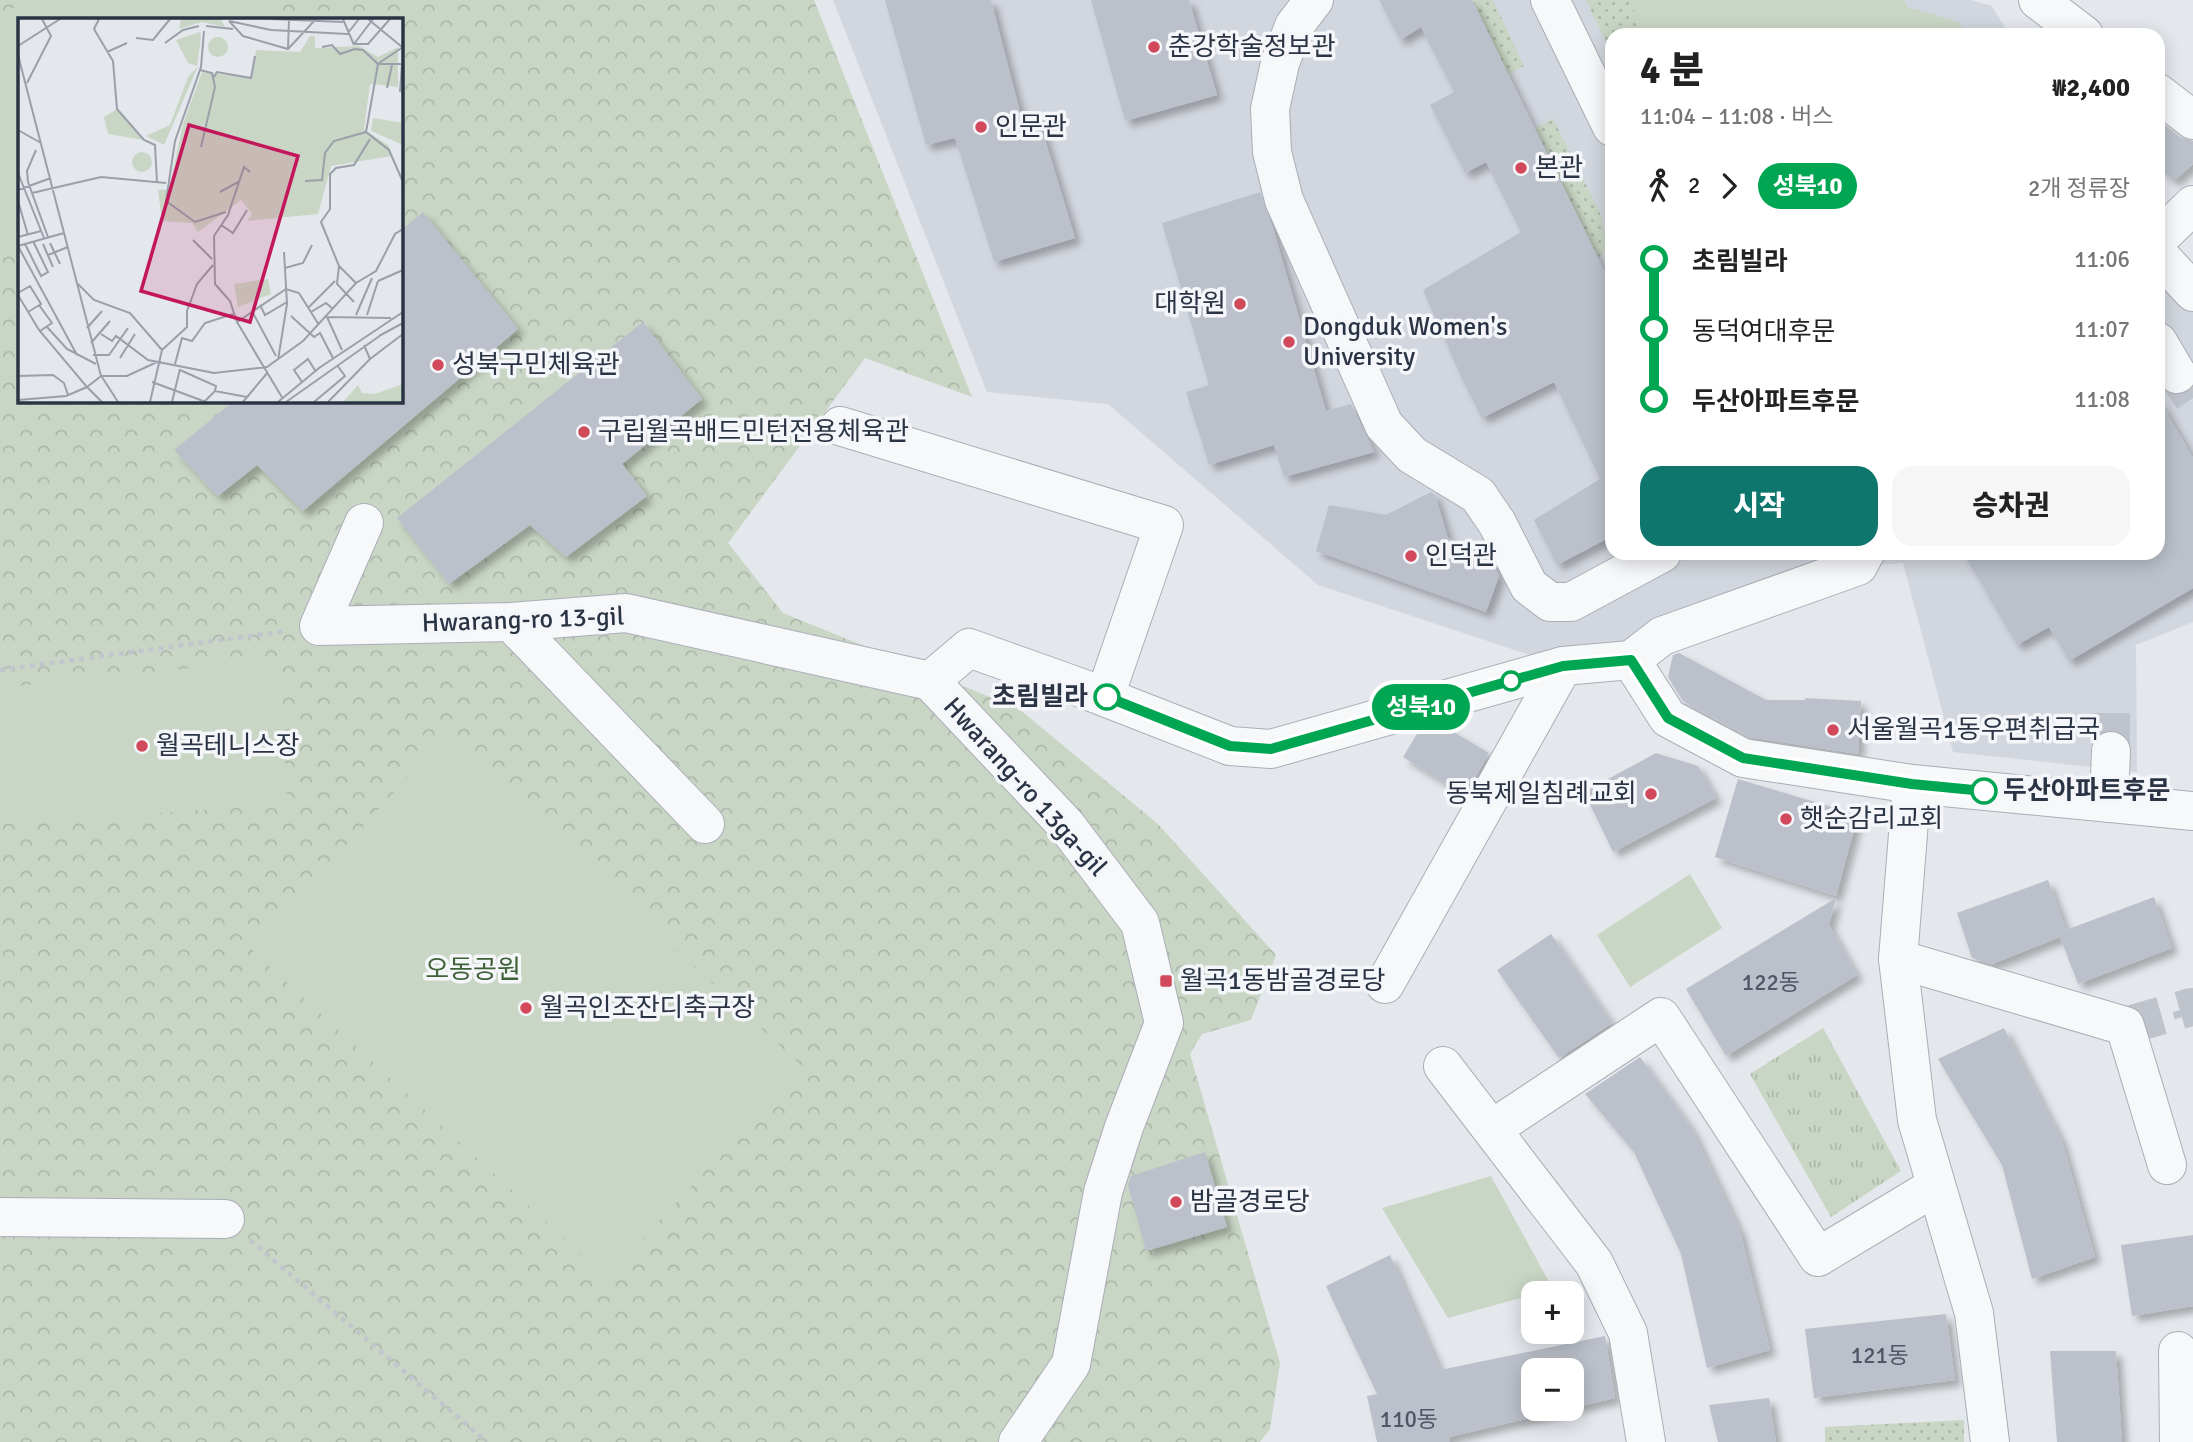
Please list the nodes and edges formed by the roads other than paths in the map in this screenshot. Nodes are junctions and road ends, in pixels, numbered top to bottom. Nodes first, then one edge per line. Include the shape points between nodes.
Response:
1 (1314, 0) edge
2 (1550, 0) edge
3 (2165, 98) edge
4 (1605, 113) edge
5 (2193, 120) edge
6 (2193, 205) edge
7 (2165, 232) edge
8 (2165, 262) edge
9 (2193, 292) edge
10 (2165, 354) edge
11 (2177, 374) tunnel mouth
12 (840, 426) dead end
13 (364, 523) dead end
14 (1649, 560) edge
15 (1861, 560) edge
16 (511, 622) junction
17 (1631, 660) junction
18 (1563, 666) junction
19 (930, 681) junction
20 (1105, 696) junction
21 (2111, 751) tunnel mouth
22 (1912, 784) junction
23 (2109, 803) junction
24 (2193, 811) edge
25 (705, 824) dead end
26 (1898, 959) junction
27 (1385, 984) dead end
28 (1443, 1066) dead end
29 (1492, 1129) junction
30 (2167, 1166) dead end
31 (1936, 1186) junction
32 (0, 1217) edge
33 (225, 1219) road end
34 (2178, 1351) dead end
35 (1018, 1442) edge
36 (1646, 1442) edge
37 (1990, 1442) edge
38 (2179, 1442) edge

1 - 14 street via 1294,26 1280,63 1270,109 1272,152 1284,200 1384,425 1412,455 1478,495 1529,586 1550,602 1571,602
2 - 4 street
3 - 5 street
6 - 7 street
8 - 9 street
10 - 11 street
12 - 20 street via 1164,525
13 - 16 street, Hwarang-ro 13-gil via 319,626
15 - 17 street via 1858,566 1662,636
16 - 19 street, Hwarang-ro 13-gil via 626,612
16 - 25 street
17 - 18 street
17 - 22 street via 1668,718 1743,758
18 - 20 street via 1271,749 1230,746
18 - 27 street
19 - 20 street via 969,648
19 - 35 street, Hwarang-ro 13ga-gil via 1066,825 1140,923 1164,1023 1103,1192 1071,1364
21 - 23 street
22 - 23 street
22 - 26 street
23 - 24 street
26 - 30 street via 2125,1026
26 - 31 street via 1917,1120
28 - 29 street
29 - 31 street via 1661,1017 1818,1257
29 - 36 street via 1594,1263 1628,1334
31 - 37 street via 1974,1313
32 - 33 street
34 - 38 street

